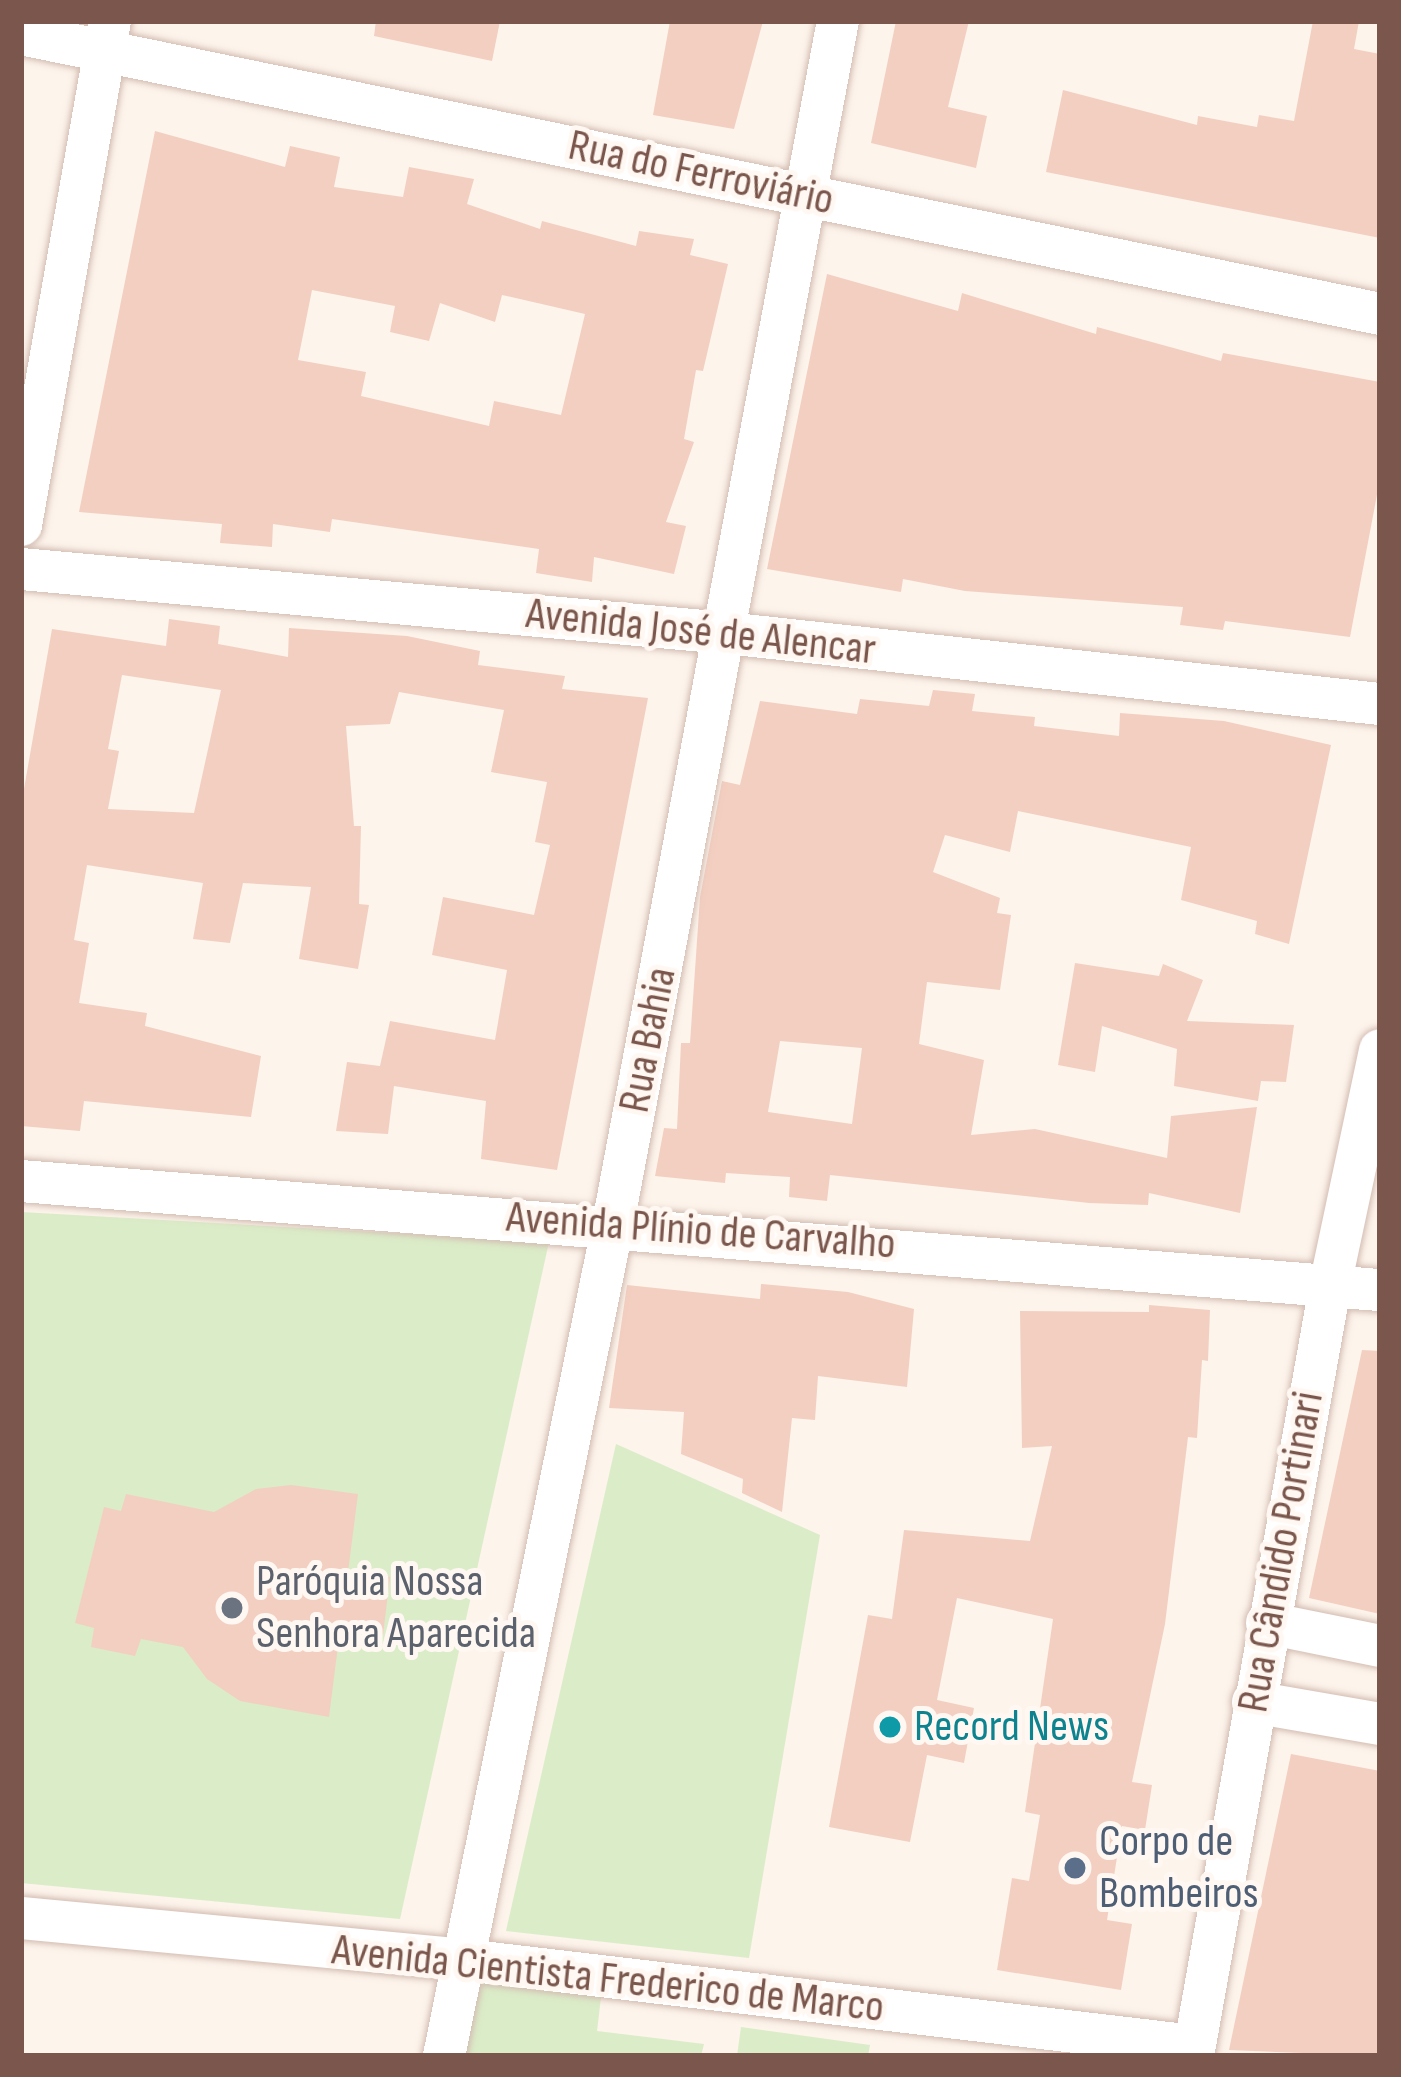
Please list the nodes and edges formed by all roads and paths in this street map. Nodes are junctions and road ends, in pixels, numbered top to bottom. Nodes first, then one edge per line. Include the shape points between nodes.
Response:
1 (838, 21) edge
2 (21, 34) edge
3 (107, 36) edge
4 (805, 195) junction
5 (1380, 314) edge
6 (21, 525) edge
7 (21, 568) edge
8 (726, 633) junction
9 (1380, 704) edge
10 (1380, 1050) edge
11 (21, 1181) edge
12 (613, 1224) junction
13 (1331, 1281) junction
14 (1380, 1290) edge
15 (1268, 1623) junction
16 (1380, 1646) edge
17 (1253, 1702) junction
18 (1380, 1724) edge
19 (21, 1918) edge
20 (465, 1960) junction
21 (1194, 2051) edge
22 (444, 2056) edge

1 - 4 street, Rua Bahia
2 - 3 street, Rua do Ferroviário
3 - 4 street, Rua do Ferroviário
3 - 6 street
4 - 5 street, Rua do Ferroviário
4 - 8 street, Rua Bahia
7 - 8 street, Avenida José de Alencar
8 - 9 street, Avenida José de Alencar
8 - 12 street, Rua Bahia
10 - 13 street, Rua Cândido Portinari
11 - 12 street, Avenida Plínio de Carvalho
12 - 13 street, Avenida Plínio de Carvalho
12 - 20 street, Rua Bahia
13 - 14 street, Avenida Plínio de Carvalho
13 - 15 street, Rua Cândido Portinari
15 - 16 street
15 - 17 street, Rua Cândido Portinari
17 - 18 street
17 - 21 street, Rua Cândido Portinari
19 - 20 street, Avenida Cientista Frederico de Marco
20 - 21 street, Avenida Cientista Frederico de Marco
20 - 22 street, Rua Bahia

